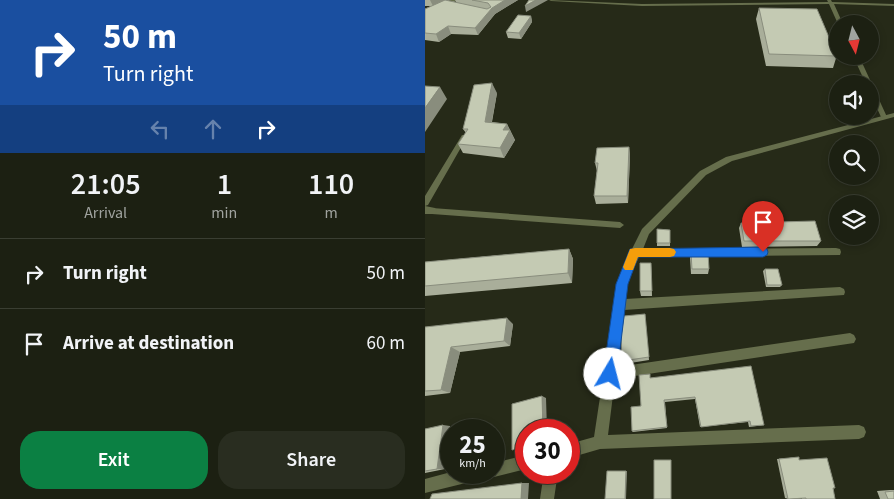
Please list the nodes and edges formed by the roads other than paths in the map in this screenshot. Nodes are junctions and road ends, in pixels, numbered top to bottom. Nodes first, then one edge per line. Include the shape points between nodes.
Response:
1 (551, 0) edge
2 (622, 2) edge
3 (830, 2) edge
4 (455, 3) edge
5 (894, 4) edge
6 (425, 8) edge
7 (435, 9) junction
8 (425, 14) edge
9 (836, 15) edge
10 (879, 106) edge
11 (894, 115) edge
12 (884, 116) junction
13 (464, 137) edge
14 (425, 203) edge
15 (428, 211) edge
16 (620, 225) dead end
17 (836, 252) dead end
18 (635, 253) junction
19 (841, 292) dead end
20 (619, 305) junction
21 (850, 340) dead end
22 (610, 374) junction
23 (859, 432) dead end
24 (600, 442) junction
25 (580, 448) edge
26 (440, 482) edge
27 (549, 484) edge
28 (425, 486) edge
29 (547, 499) edge

1 - 2 lane
2 - 3 lane
3 - 5 lane
3 - 9 lane
4 - 7 street via 446,3
6 - 7 lane
7 - 8 street
10 - 12 lane
11 - 12 street
12 - 18 street via 729,159 703,173 645,232
13 - 14 lane
15 - 16 lane
17 - 18 street
18 - 20 street via 622,284
19 - 20 street
20 - 22 street
21 - 22 street
22 - 24 street
23 - 24 street
24 - 25 street
26 - 28 street
27 - 29 street

